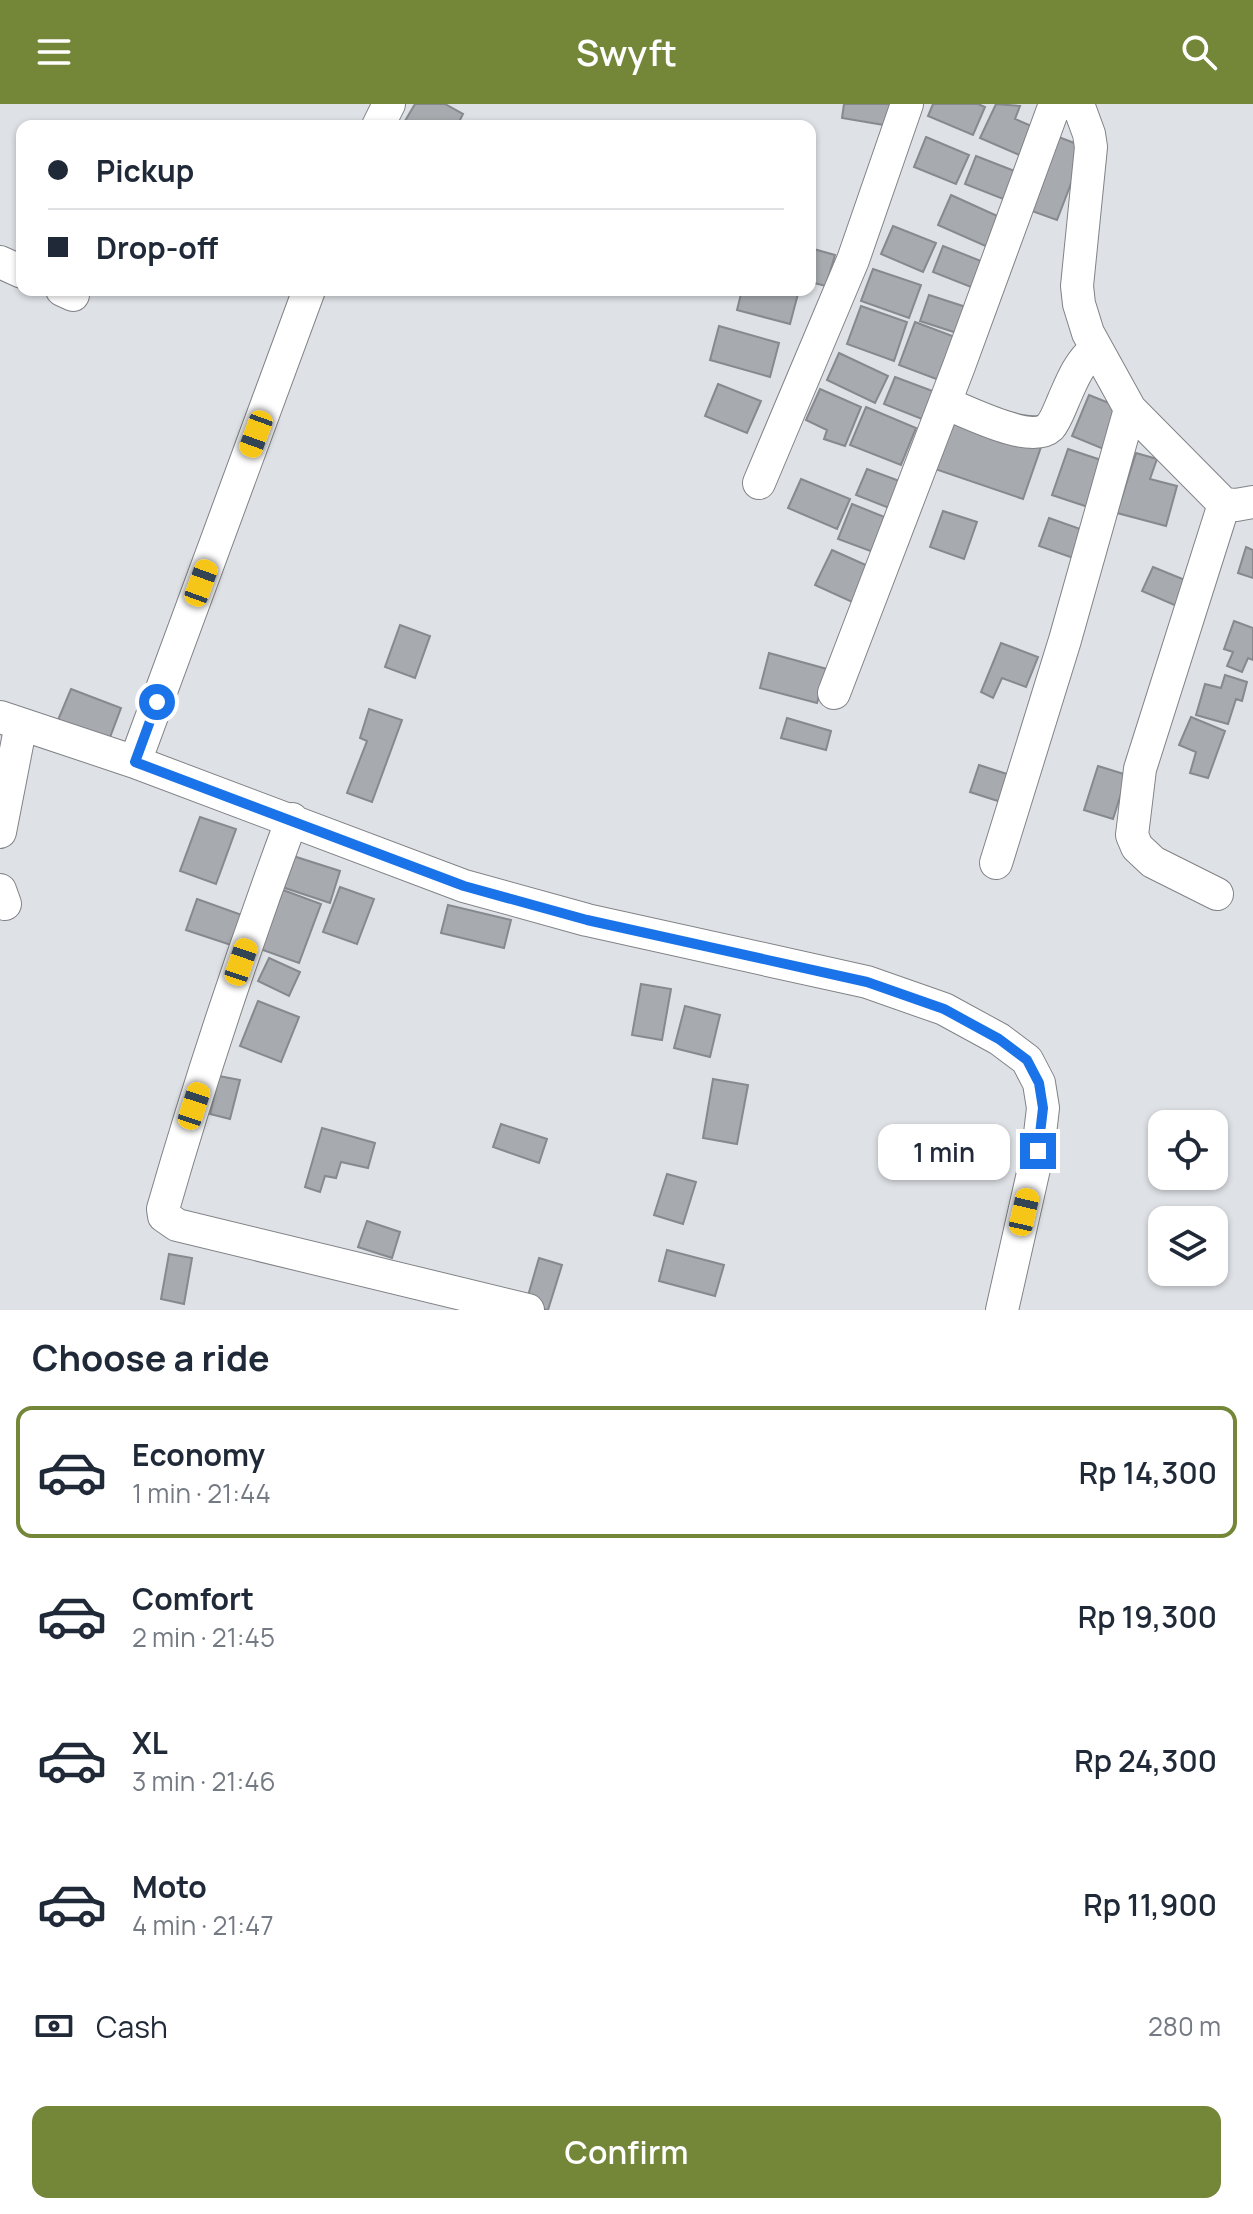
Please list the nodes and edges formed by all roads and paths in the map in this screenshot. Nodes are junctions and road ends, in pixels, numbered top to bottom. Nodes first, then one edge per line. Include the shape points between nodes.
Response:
1 (907, 104) edge
2 (1055, 104) edge
3 (1078, 104) edge
4 (307, 296) edge
5 (1096, 348) junction
6 (945, 403) junction
7 (1130, 409) junction
8 (759, 483) dead end
9 (1239, 503) edge
10 (834, 693) dead end
11 (10, 720) edge
12 (135, 762) junction
13 (292, 819) junction
14 (0, 832) edge
15 (996, 863) dead end
16 (1217, 894) dead end
17 (528, 1310) edge
18 (1002, 1310) edge

1 - 8 street via 853,260
2 - 6 street
3 - 5 street via 1091,147 1077,286
4 - 12 street
5 - 6 street via 1082,360 1043,432 1018,431
5 - 7 street
6 - 10 street
7 - 9 street
7 - 15 street
9 - 16 street via 1140,769 1132,835 1153,862
11 - 12 street
11 - 14 street
12 - 13 street
13 - 17 street via 208,1061 164,1216 177,1225
13 - 18 street via 464,886 587,920 867,982 944,1009 999,1039 1027,1060 1039,1083 1043,1108

